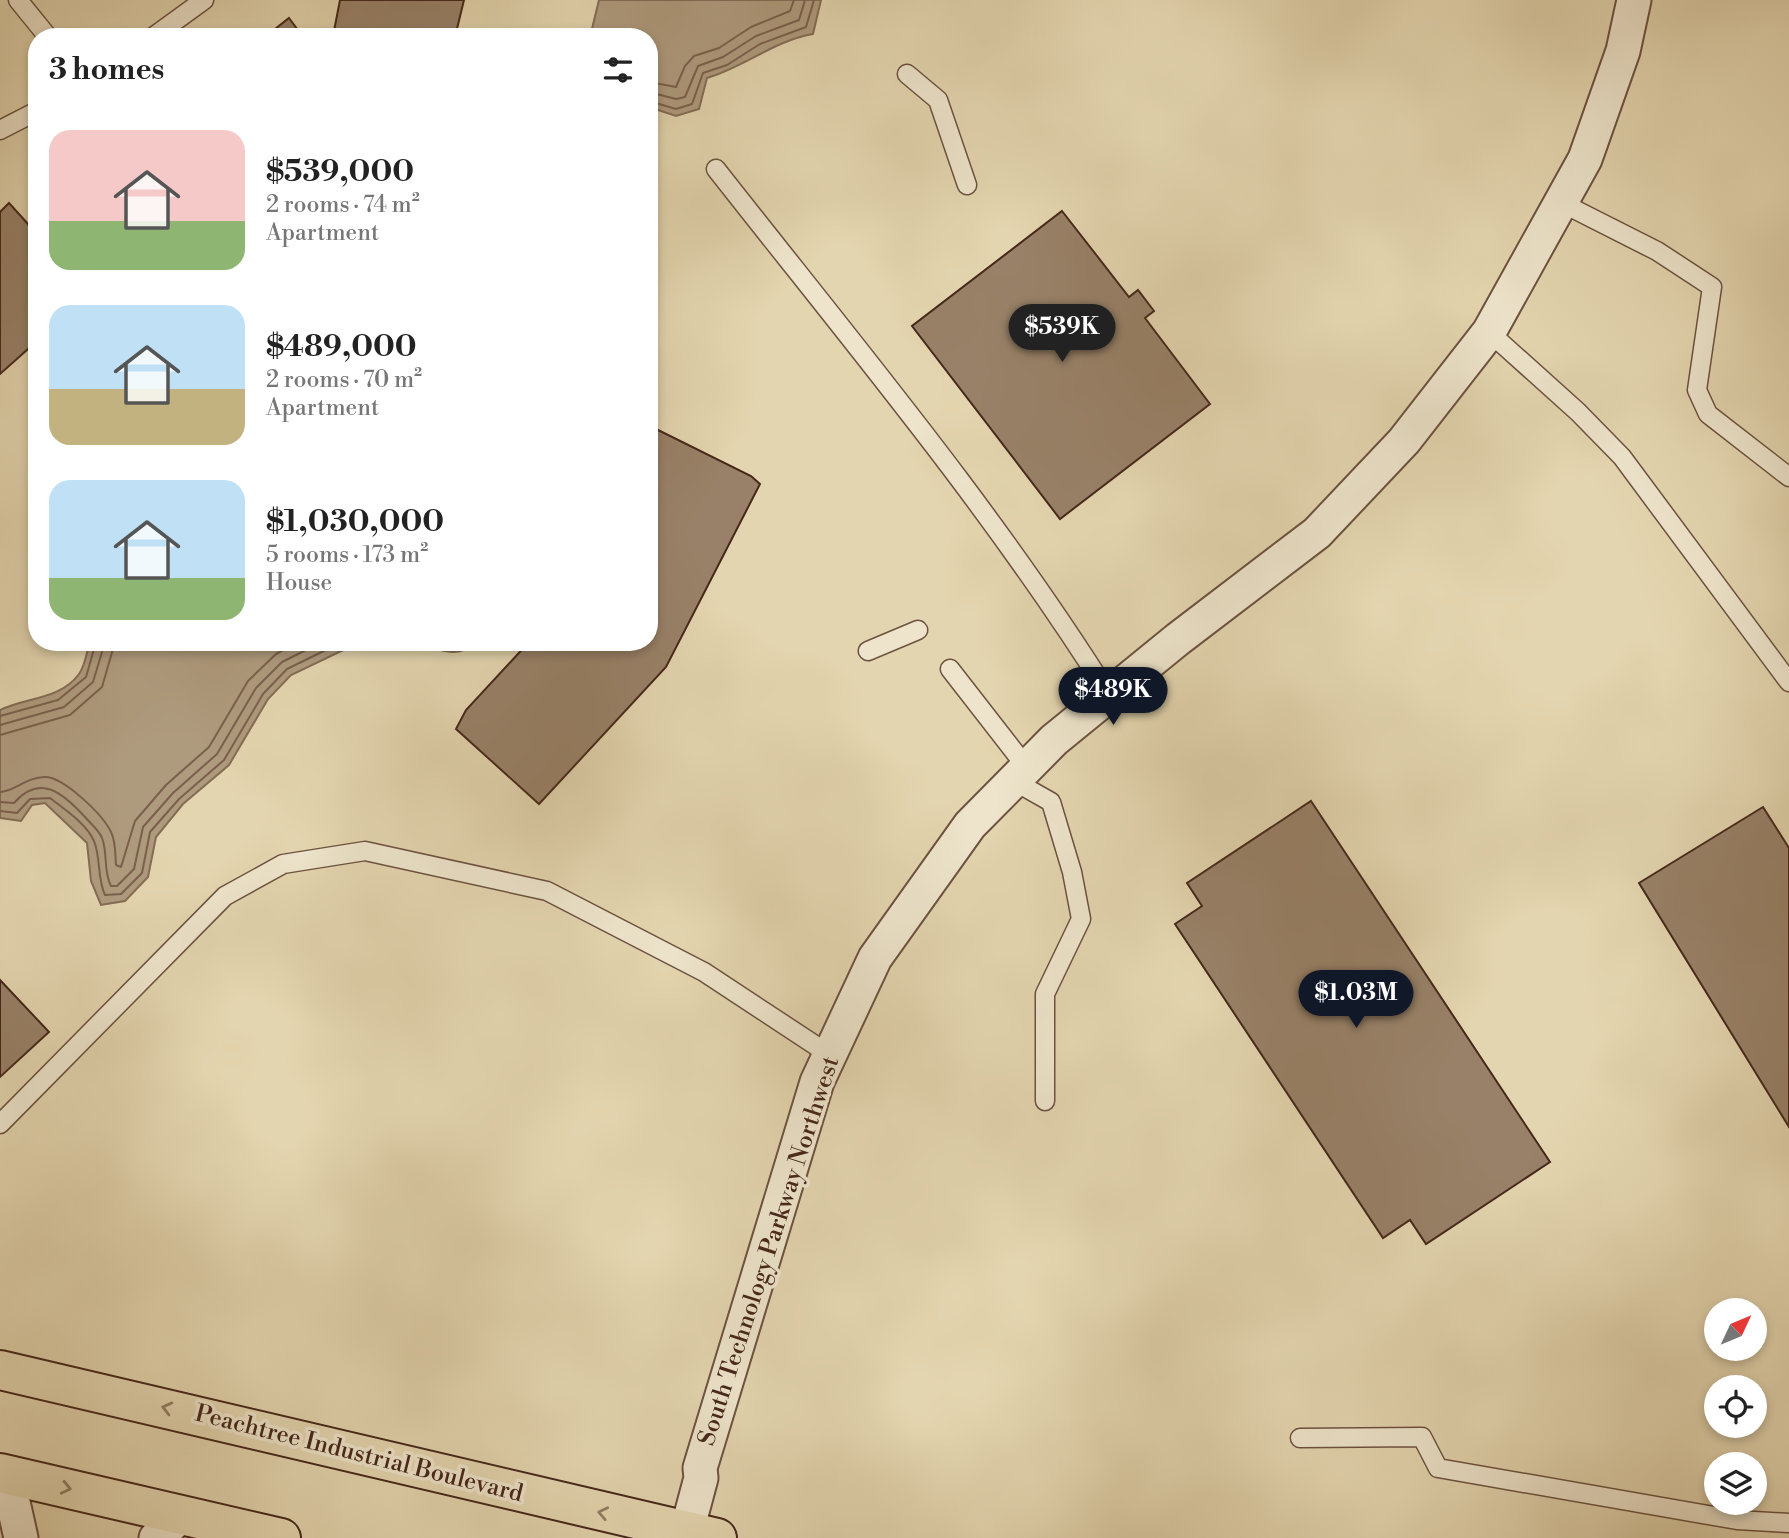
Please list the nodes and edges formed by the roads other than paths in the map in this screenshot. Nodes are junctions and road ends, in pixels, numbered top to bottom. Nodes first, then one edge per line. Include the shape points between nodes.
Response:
1 (18, 0) edge
2 (204, 0) edge
3 (1634, 0) edge
4 (41, 28) edge
5 (165, 28) edge
6 (907, 74) dead end
7 (28, 116) edge
8 (0, 130) edge
9 (716, 169) dead end
10 (967, 185) dead end
11 (1560, 202) junction
12 (1489, 331) junction
13 (1789, 477) edge
14 (918, 630) dead end
15 (868, 651) dead end
16 (950, 668) dead end
17 (1789, 682) edge
18 (1109, 695) junction
19 (1020, 774) junction
20 (830, 1055) junction
21 (1045, 1101) dead end
22 (0, 1124) edge
23 (0, 1370) edge
24 (1300, 1438) dead end
25 (4, 1474) edge
26 (1789, 1523) edge
27 (169, 1527) edge
28 (696, 1535) edge
29 (21, 1538) edge
30 (281, 1538) edge

1 - 4 lane
2 - 5 lane
3 - 11 street, South Technology Parkway Northwest via 1623,51 1585,159
6 - 10 lane via 938,100
7 - 8 lane
9 - 18 lane via 977,502 1061,617
11 - 12 street, South Technology Parkway Northwest
11 - 13 lane via 1657,251 1712,287 1697,390 1708,414
12 - 17 lane via 1622,457
12 - 18 street, South Technology Parkway Northwest via 1404,441 1317,533
14 - 15 lane
16 - 19 lane
18 - 19 street, South Technology Parkway Northwest
19 - 20 street, South Technology Parkway Northwest via 970,825 875,958
19 - 21 lane via 1051,802 1081,919 1045,994
20 - 22 lane via 704,972 547,891 365,851 283,864 225,896
20 - 28 street, South Technology Parkway Northwest via 817,1082 700,1468
28 -> 23 highway, Peachtree Industrial Boulevard
24 - 26 lane via 1422,1437 1438,1468 1737,1520
25 -> 27 highway
25 - 29 street
27 - 30 highway

